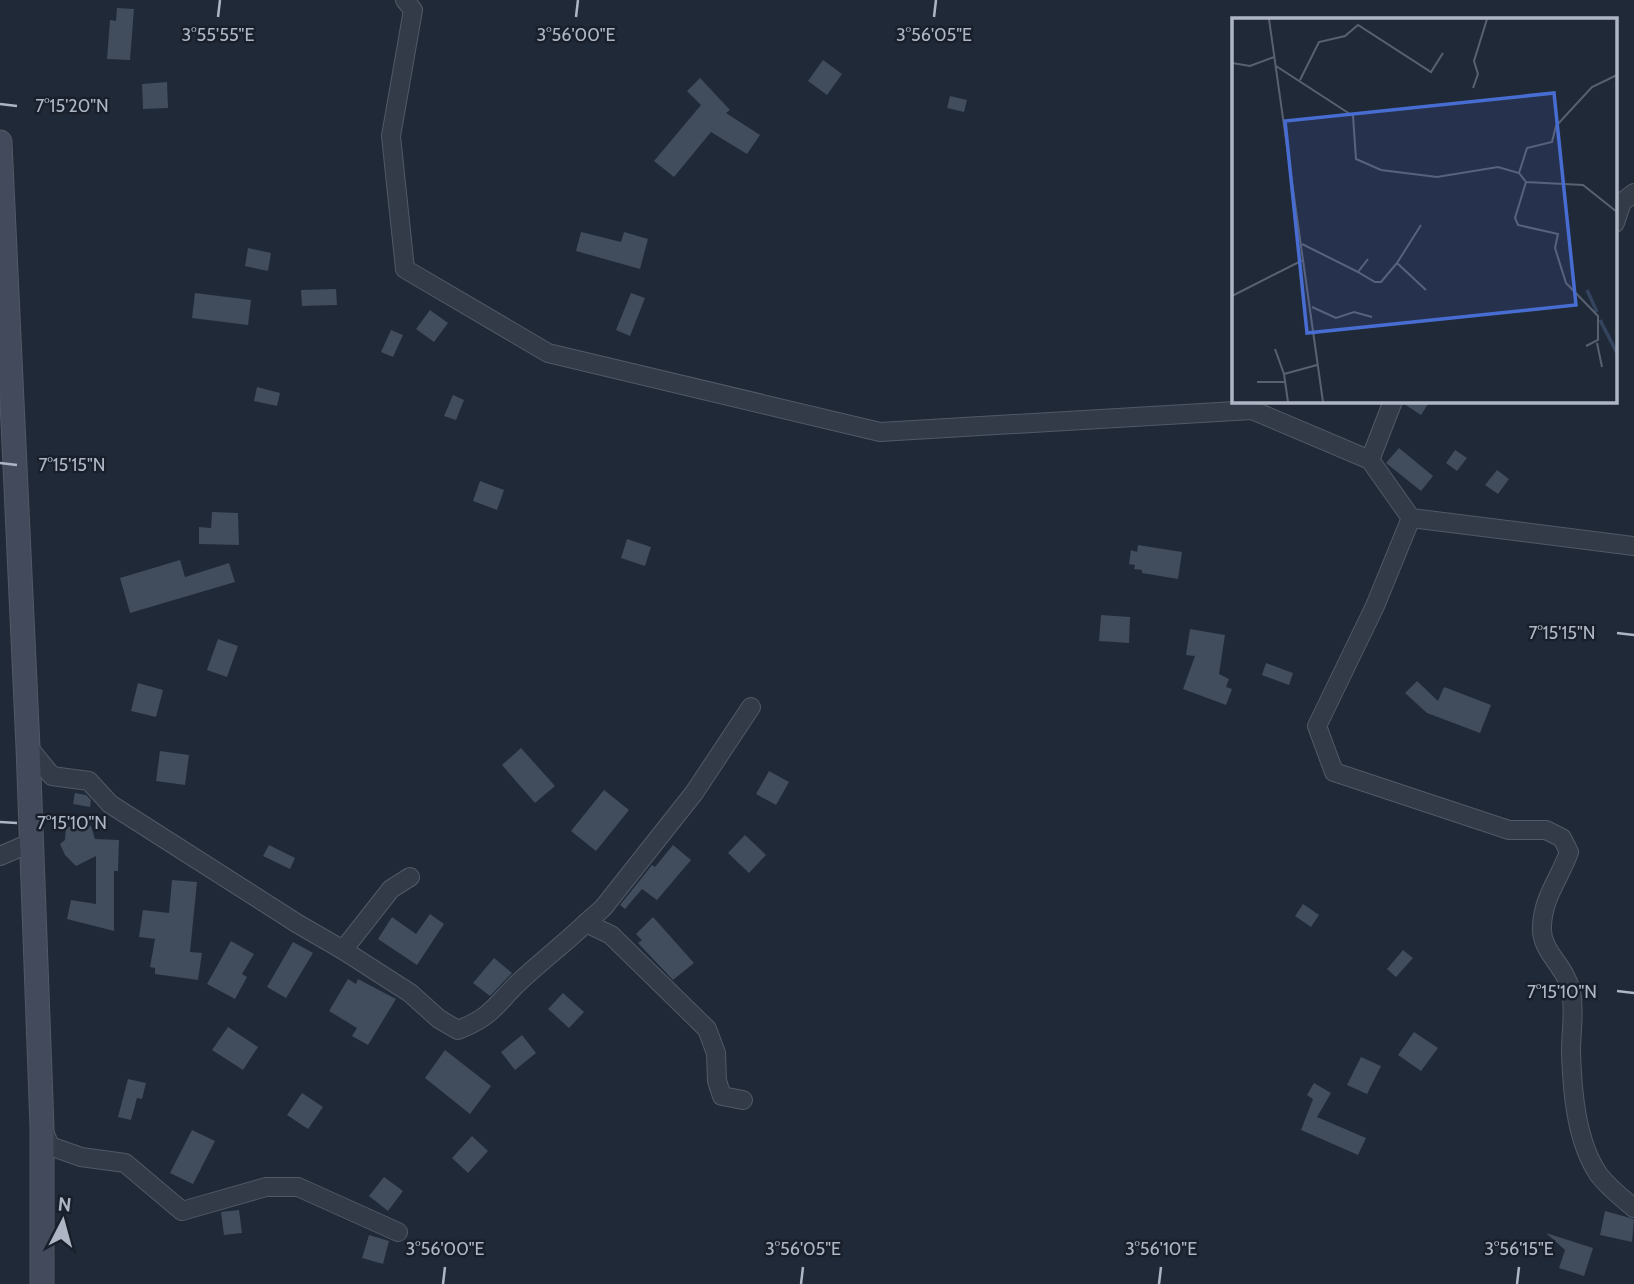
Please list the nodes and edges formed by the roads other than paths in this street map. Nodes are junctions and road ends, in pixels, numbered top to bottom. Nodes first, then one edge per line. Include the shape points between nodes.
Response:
1 (405, 0) edge
2 (0, 142) edge
3 (1634, 193) edge
4 (1616, 220) edge
5 (1393, 402) edge
6 (1370, 460) junction
7 (1411, 518) junction
8 (1634, 545) edge
9 (751, 707) dead end
10 (28, 747) junction
11 (30, 844) junction
12 (0, 856) edge
13 (410, 877) dead end
14 (586, 923) junction
15 (344, 950) junction
16 (743, 1100) dead end
17 (42, 1127) junction
18 (1634, 1208) edge
19 (398, 1231) dead end
20 (42, 1284) edge

1 - 6 street via 413,10 391,136 405,269 548,353 880,432 1252,410
2 - 10 main road
3 - 4 street via 1622,202
5 - 6 street
6 - 7 street
7 - 8 street
7 - 18 street via 1317,726 1334,772 1509,830 1546,830 1562,838 1569,852 1549,889 1541,928 1545,947 1561,964 1571,992 1573,1076 1586,1146 1599,1174
9 - 14 street via 694,793
10 - 11 main road
10 - 15 street via 52,776 89,782 110,804
11 - 12 street
11 - 17 main road
13 - 15 street via 391,889
14 - 15 street via 515,986 498,1008 458,1030
14 - 16 street via 611,935 707,1029 716,1053 722,1097
17 - 19 street via 50,1146 81,1157 125,1163 182,1211 266,1188 298,1187
17 - 20 main road

